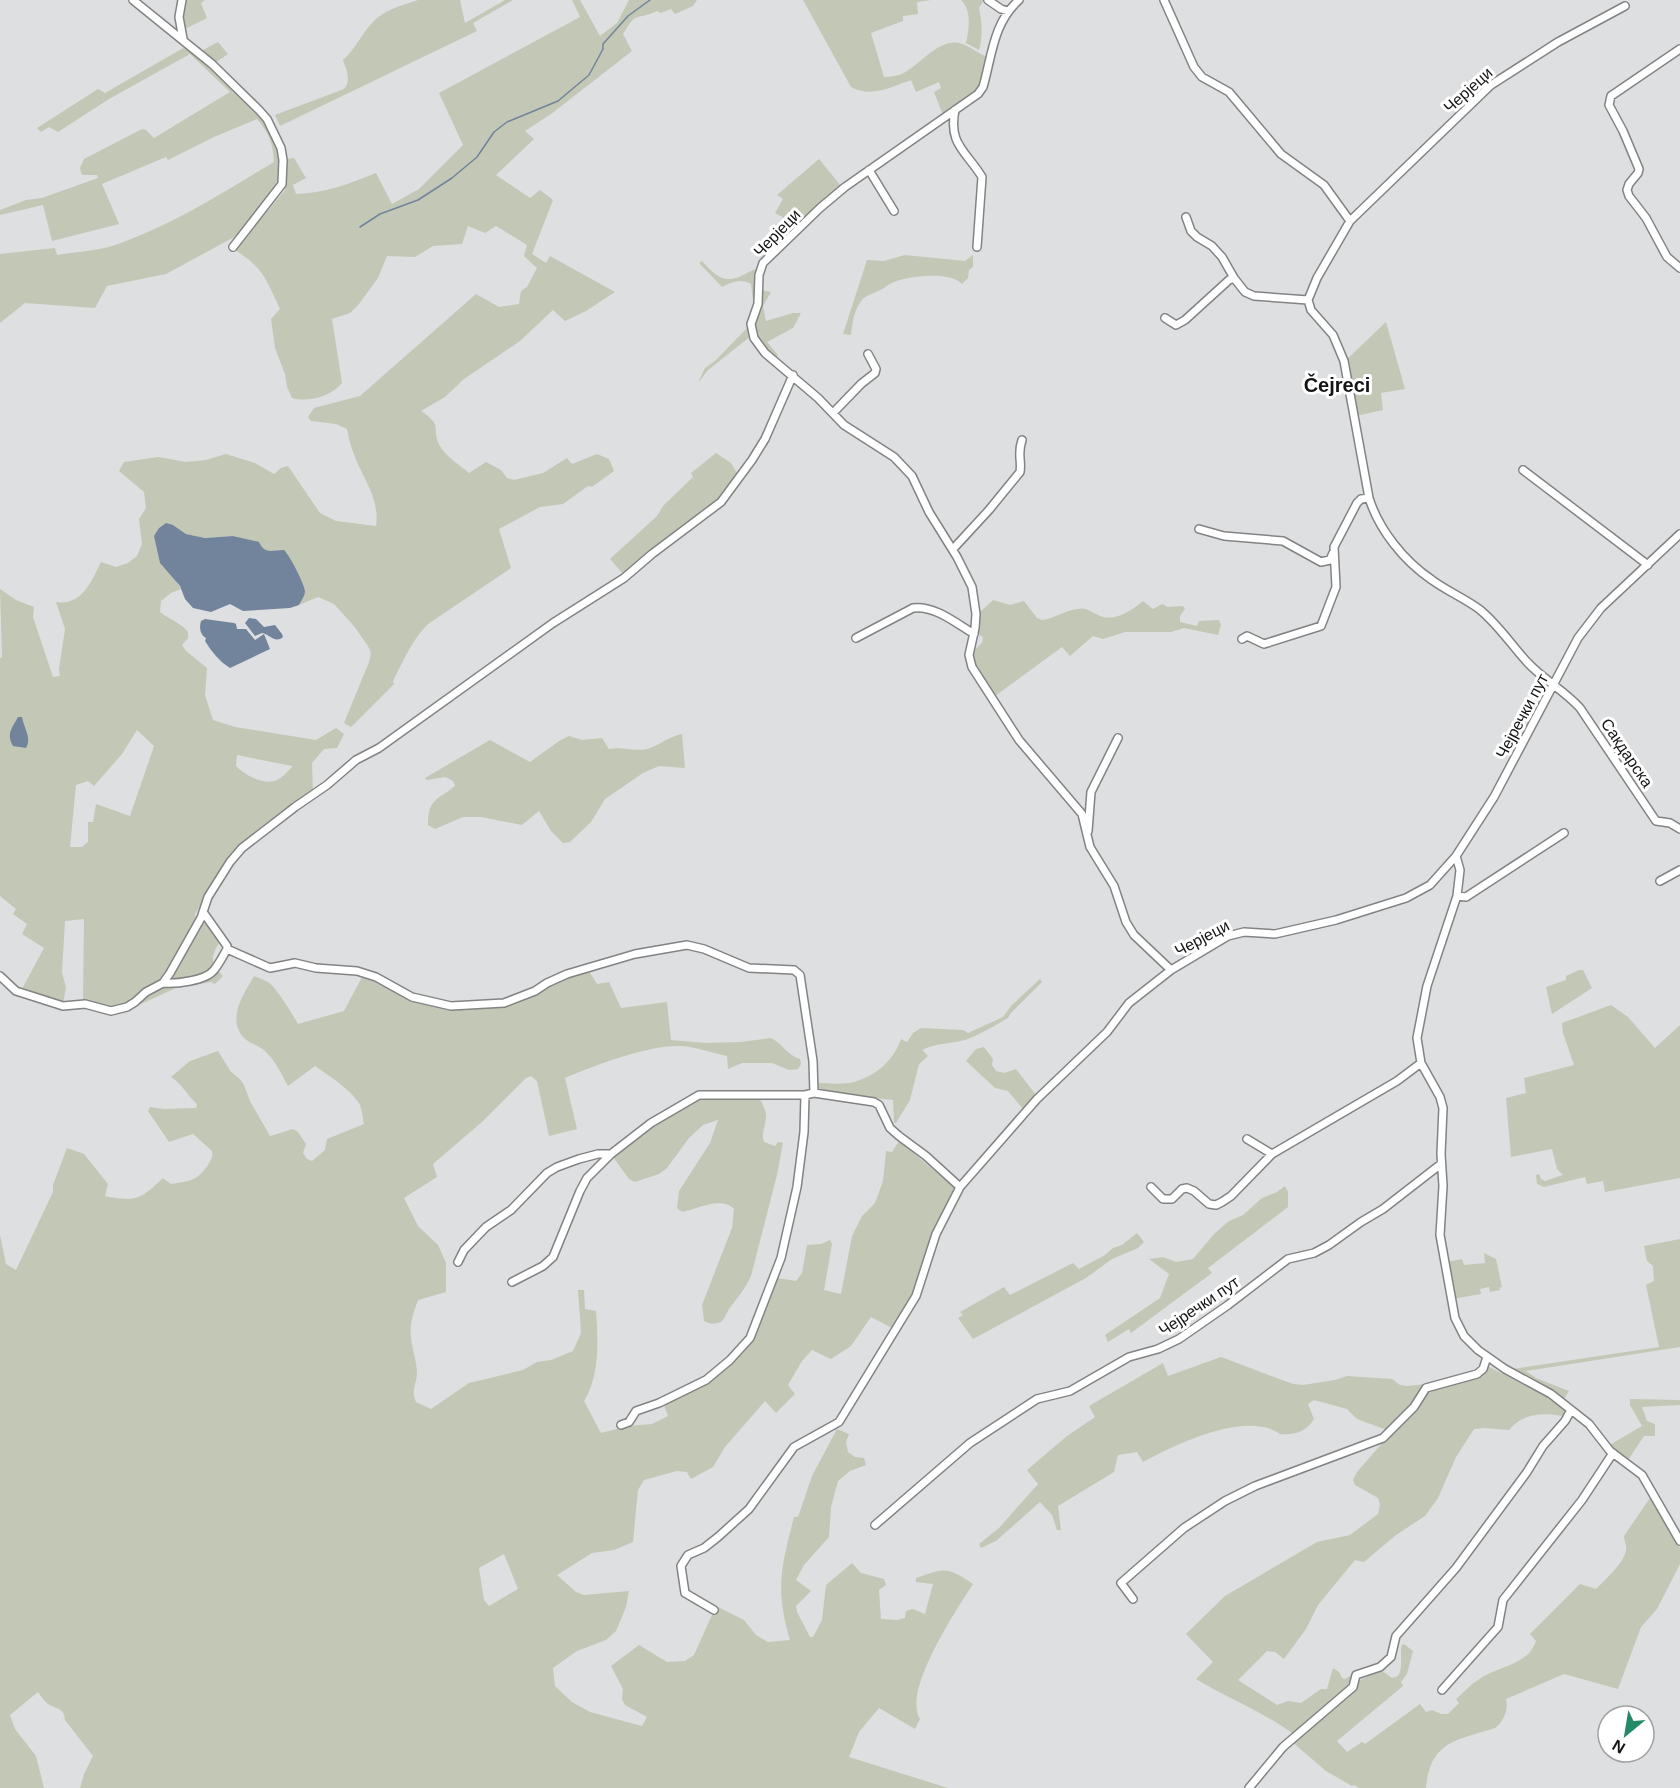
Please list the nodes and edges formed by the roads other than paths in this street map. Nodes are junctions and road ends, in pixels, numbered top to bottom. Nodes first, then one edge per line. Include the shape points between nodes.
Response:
1 (133, 0) edge
2 (182, 0) edge
3 (988, 0) edge
4 (1019, 0) edge
5 (1164, 0) edge
6 (1625, 6) dead end
7 (1008, 11) junction
8 (183, 40) junction
9 (1680, 49) edge
10 (955, 110) junction
11 (869, 170) junction
12 (894, 211) dead end
13 (1186, 217) dead end
14 (1350, 220) junction
15 (233, 247) dead end
16 (977, 247) dead end
17 (1680, 268) edge
18 (1234, 278) junction
19 (1308, 300) junction
20 (1165, 318) dead end
21 (868, 354) dead end
22 (793, 375) junction
23 (833, 413) junction
24 (1022, 440) dead end
25 (1523, 470) dead end
26 (1368, 498) junction
27 (1199, 529) dead end
28 (1680, 534) edge
29 (953, 549) junction
30 (1333, 553) junction
31 (1648, 565) junction
32 (974, 634) junction
33 (856, 638) dead end
34 (1242, 639) dead end
35 (1553, 685) junction
36 (1118, 738) dead end
37 (1680, 829) edge
38 (1564, 833) dead end
39 (1087, 839) junction
40 (1456, 856) junction
41 (1680, 870) edge
42 (1660, 881) dead end
43 (1457, 896) junction
44 (203, 912) junction
45 (200, 922) junction
46 (211, 924) junction
47 (227, 949) junction
48 (1171, 970) junction
49 (0, 976) edge
50 (163, 983) junction
51 (1421, 1063) junction
52 (814, 1093) junction
53 (805, 1095) junction
54 (1247, 1139) dead end
55 (611, 1154) junction
56 (1272, 1154) junction
57 (1441, 1164) junction
58 (1151, 1186) dead end
59 (960, 1187) junction
60 (458, 1262) dead end
61 (512, 1282) dead end
62 (1487, 1357) junction
63 (1571, 1410) junction
64 (621, 1425) dead end
65 (1613, 1453) junction
66 (875, 1525) dead end
67 (1680, 1541) edge
68 (1133, 1599) dead end
69 (714, 1610) dead end
70 (1442, 1690) dead end
71 (1249, 1788) edge

1 - 8 street
2 - 8 street via 179,17
3 - 7 street
4 - 7 street, Черјеци
5 - 14 street via 1194,68 1229,92 1281,154 1324,185
6 - 14 street, Черјеци via 1558,42 1491,85
7 - 10 street, Черјеци via 995,38 983,87
8 - 15 street via 259,110 281,148 282,184
9 - 17 street via 1611,96 1609,105 1639,169 1629,184 1629,196 1667,257
10 - 11 street, Черјеци
10 - 16 street via 956,141 982,177
11 - 12 street
11 - 22 street, Черјеци via 820,208 761,267 752,333 765,353
13 - 18 street via 1191,231 1212,246
14 - 19 street, Черјеци
18 - 19 street via 1245,292 1254,296
18 - 20 street via 1176,325
19 - 26 street via 1311,310 1333,335 1344,362
21 - 23 street via 875,373
22 - 23 street, Черјеци
22 - 44 street via 765,439 721,502 624,578 572,609 414,724 356,760 252,839 230,862
23 - 29 street, Черјеци via 844,425 905,466
24 - 29 street via 1018,454 1020,472
25 - 31 street
26 - 30 street via 1361,499 1352,509
26 - 35 street via 1389,537 1409,561 1480,610
27 - 30 street via 1224,536 1283,541 1321,562 1330,560
28 - 31 street, Чејречки пут
29 - 32 street, Черјеци via 973,593
30 - 34 street via 1336,587 1321,626 1264,644 1247,636
31 - 35 street, Чејречки пут via 1594,616
32 - 33 street via 922,607
32 - 39 street, Черјеци via 969,654 972,667 1019,740 1078,809
35 - 37 street, Сакдарска via 1580,708 1656,821
35 - 40 street, Чејречки пут via 1494,797
36 - 39 street via 1091,792
38 - 43 street via 1466,897
39 - 48 street, Черјеци via 1114,886 1134,935
40 - 43 street via 1460,870
40 - 48 street, Черјеци via 1430,885 1406,898 1275,934 1238,933
41 - 42 street
43 - 51 street via 1423,1003 1417,1038
44 - 45 street
44 - 46 street
45 - 46 street
45 - 50 street
46 - 47 street
47 - 50 street via 211,973 179,984
47 - 52 street via 270,968 295,963 357,971 412,997 451,1006 504,1003 567,974 635,954 687,945 749,968 794,970 801,975
48 - 59 street via 1123,1009 1107,1032 1037,1099
49 - 50 street via 16,991 53,1004 92,1004 111,1011 127,1007
51 - 56 street via 1397,1082
51 - 57 street via 1443,1108
52 - 53 street
52 - 59 street via 870,1100 879,1105 890,1128
53 - 55 street via 699,1095 651,1123
53 - 64 street via 797,1187 781,1258 750,1338 706,1380 636,1411 629,1422
54 - 56 street
55 - 60 street via 579,1159 547,1173 511,1210 486,1227
55 - 61 street via 587,1178 553,1257
56 - 58 street via 1231,1196 1216,1205 1187,1188 1173,1199 1163,1199
57 - 62 street via 1440,1235 1453,1311 1464,1336
57 - 66 street, Чејречки пут via 1329,1245 1288,1259 1179,1339 1129,1357 1070,1391 1037,1399 970,1443
59 - 69 street via 936,1234 916,1296 839,1422 794,1447 749,1509 704,1548 688,1556 681,1566 685,1593
62 - 63 street
62 - 68 street via 1477,1374 1423,1390 1414,1407 1383,1438 1254,1486 1201,1515 1121,1583
63 - 65 street via 1589,1424
63 - 71 street via 1456,1568 1396,1636 1391,1657 1380,1667 1356,1675 1353,1687 1285,1745
65 - 67 street via 1642,1475
65 - 70 street via 1582,1500 1503,1600 1498,1627

